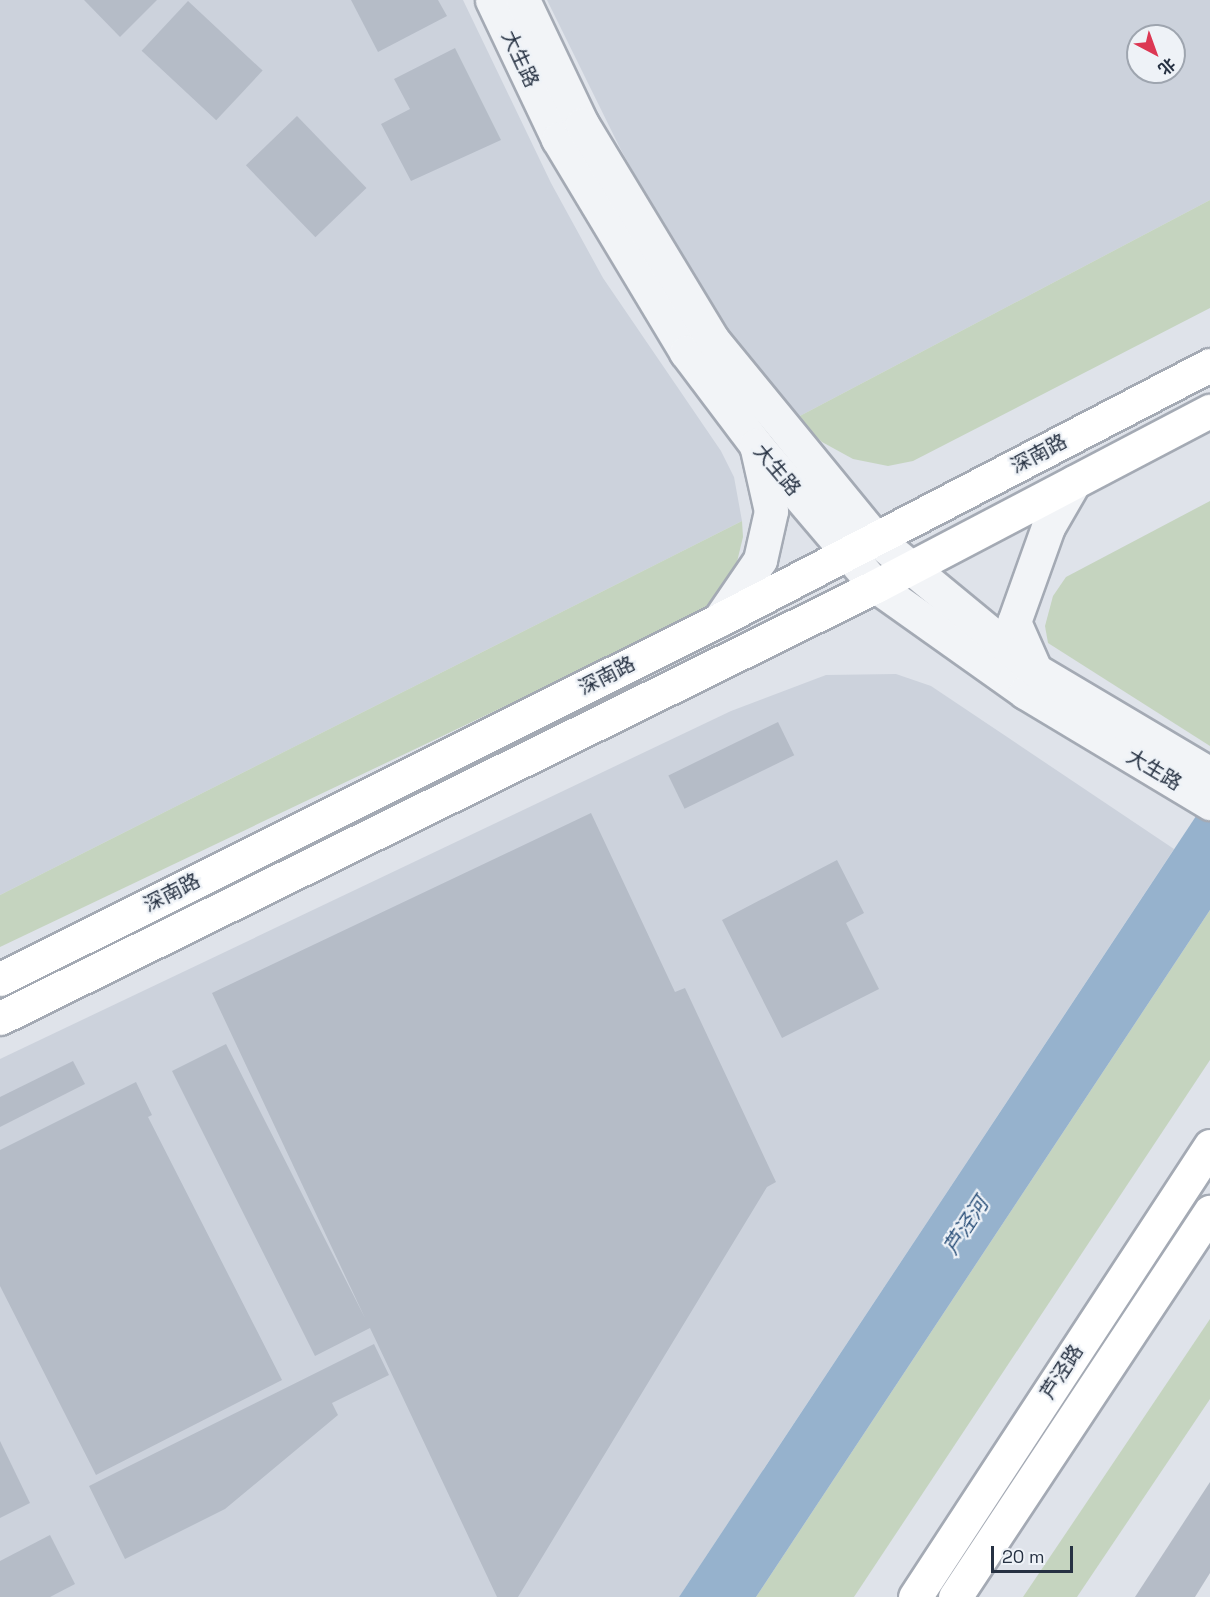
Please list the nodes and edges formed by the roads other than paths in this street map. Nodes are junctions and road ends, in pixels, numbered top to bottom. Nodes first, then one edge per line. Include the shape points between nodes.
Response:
1 (492, 0) edge
2 (523, 0) edge
3 (1210, 365) edge
4 (1210, 411) edge
5 (756, 445) junction
6 (1074, 482) junction
7 (875, 538) junction
8 (846, 552) junction
9 (908, 569) junction
10 (876, 586) junction
11 (719, 620) junction
12 (1035, 670) junction
13 (1210, 774) edge
14 (1210, 803) edge
15 (0, 979) edge
16 (0, 1018) edge
17 (1210, 1146) edge
18 (1210, 1212) edge
19 (915, 1597) edge
20 (955, 1597) edge

1 - 5 street, 大生路 via 558,139 686,352
2 - 7 street, 大生路 via 582,124 712,339
3 - 7 main road, 深南路
4 - 6 main road, 深南路
5 - 8 street, 大生路
5 - 11 street via 771,511 760,560
6 - 9 main road, 深南路
6 - 12 street via 1048,527 1014,622
7 - 8 main road, 深南路
7 - 9 street, 大生路
8 - 10 street, 大生路
8 - 11 main road, 深南路
9 - 10 main road, 深南路
9 - 12 street, 大生路
10 - 14 street, 大生路 via 1025,692
10 - 16 main road, 深南路
11 - 15 main road, 深南路
12 - 13 street, 大生路
17 - 19 main road, 芦泾路
18 - 20 main road, 芦泾路

